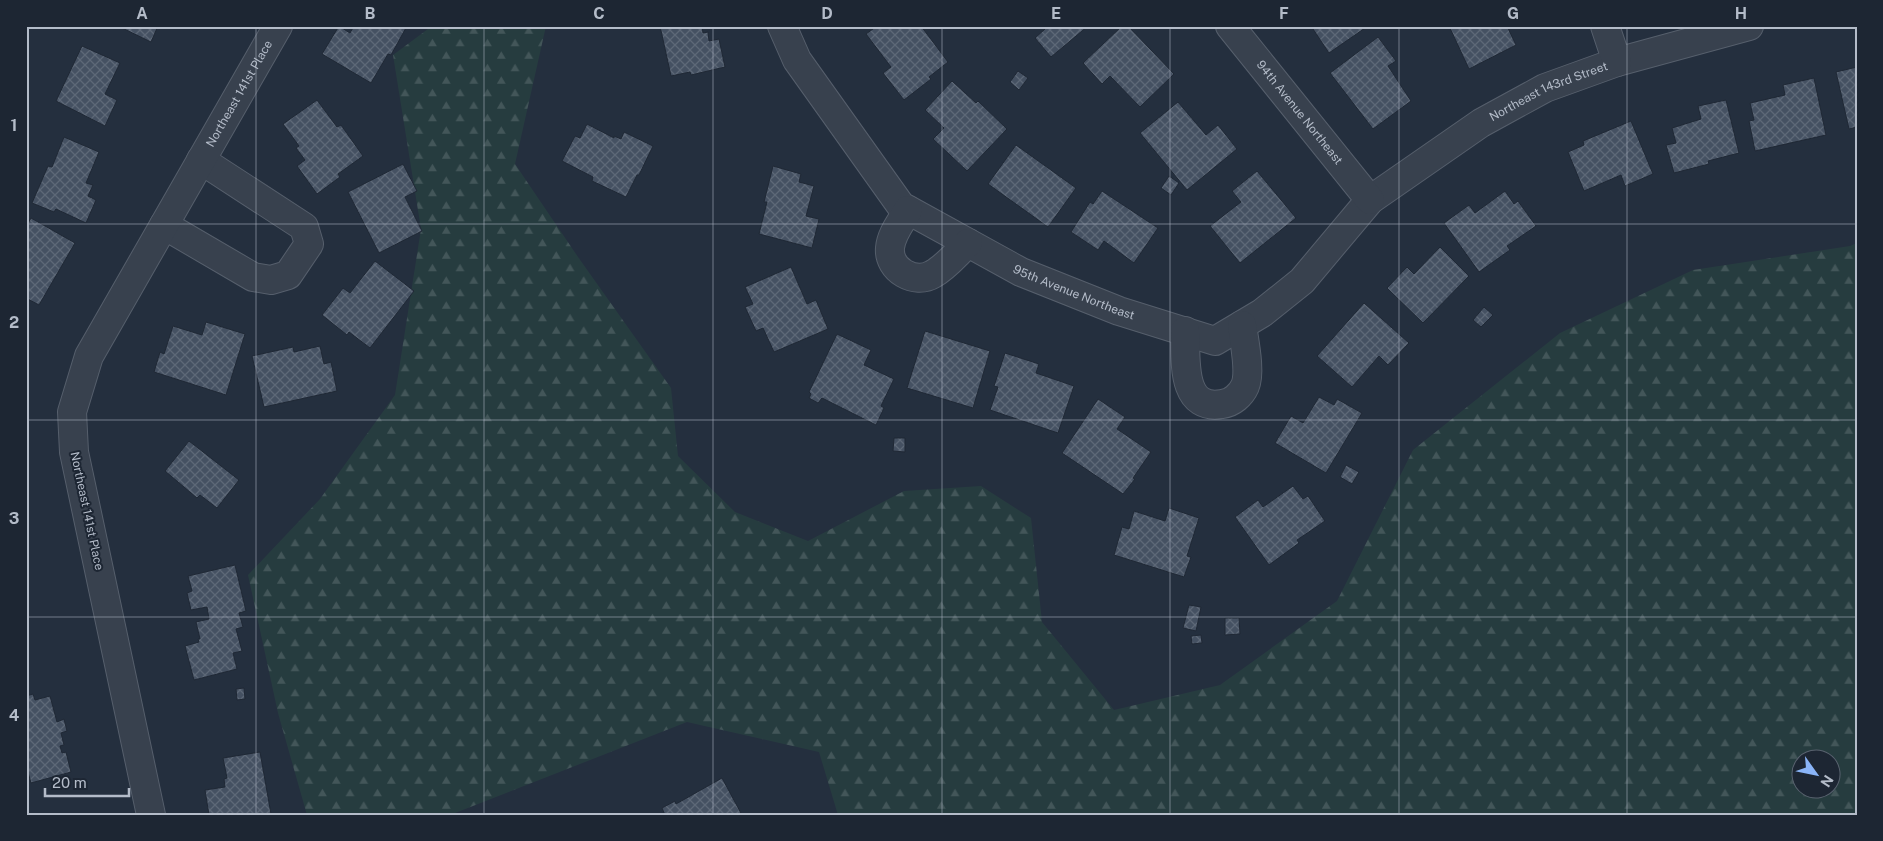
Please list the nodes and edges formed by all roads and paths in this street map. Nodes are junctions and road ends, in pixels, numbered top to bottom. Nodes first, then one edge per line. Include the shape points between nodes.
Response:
1 (278, 26) edge
2 (782, 26) edge
3 (1230, 26) edge
4 (1605, 26) edge
5 (1749, 26) edge
6 (1617, 62) junction
7 (201, 160) junction
8 (1370, 200) junction
9 (908, 210) junction
10 (164, 225) junction
11 (968, 243) junction
12 (1242, 325) junction
13 (1186, 331) junction
14 (151, 815) edge

1 - 7 street, Northeast 141st Place
2 - 9 street, 95th Avenue Northeast via 797,60 901,206
3 - 8 street, 94th Avenue Northeast
4 - 6 street
5 - 6 street, Northeast 143rd Street
6 - 8 street, Northeast 143rd Street via 1545,88 1481,123
7 - 10 street, Northeast 141st Place
7 - 10 street, Northeast 141st Place via 304,227 309,244 288,275 271,280 253,277
8 - 12 street, 95th Avenue Northeast via 1302,281
9 - 11 street, 95th Avenue Northeast
9 - 11 street via 890,250 896,268 904,274 919,278 934,274
10 - 14 street, Northeast 141st Place via 89,356 72,412 74,452
11 - 13 street, 95th Avenue Northeast via 1021,272 1119,311
12 - 13 street, 95th Avenue Northeast via 1215,341
12 - 13 street via 1246,385 1240,394 1225,404 1205,403 1190,389

